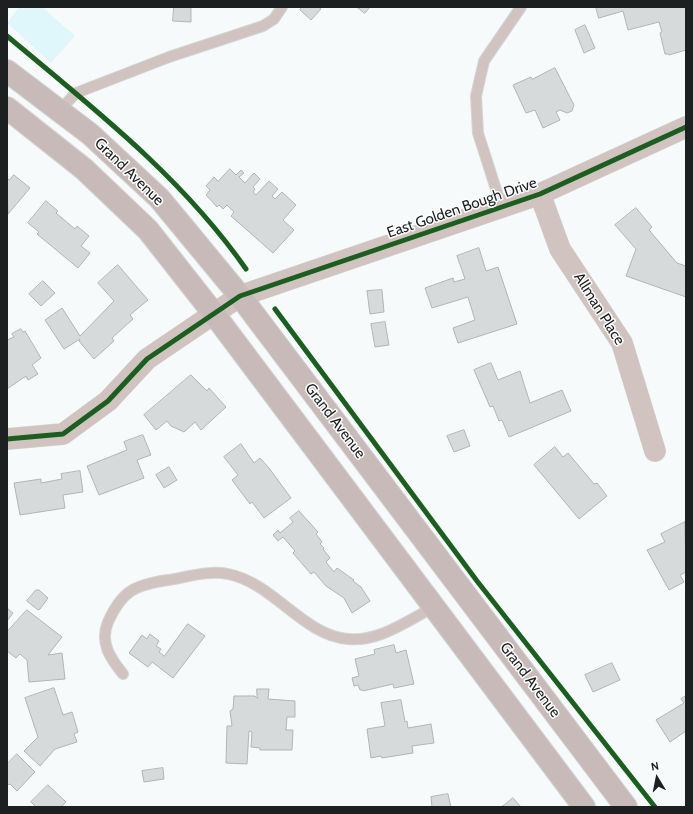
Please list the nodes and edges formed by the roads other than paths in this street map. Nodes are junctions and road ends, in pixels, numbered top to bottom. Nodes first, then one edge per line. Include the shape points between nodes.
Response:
1 (282, 7) edge
2 (520, 7) edge
3 (10, 78) edge
4 (7, 108) edge
5 (59, 111) junction
6 (686, 127) edge
7 (540, 194) junction
8 (502, 208) junction
9 (240, 296) junction
10 (214, 314) junction
11 (7, 439) edge
12 (655, 451) dead end
13 (434, 607) junction
14 (123, 674) dead end
15 (584, 807) edge
16 (626, 807) edge

1 - 5 lane via 274,19 263,26 169,57 76,93
2 - 8 lane via 484,61 476,96 478,133
3 - 5 main road, Grand Avenue
4 - 10 main road, Grand Avenue via 84,169 148,230
5 - 9 main road, Grand Avenue via 90,134 159,198
6 - 7 street, East Golden Bough Drive
7 - 8 street, East Golden Bough Drive
7 - 12 street, Allman Place via 560,249 622,343
8 - 9 street, East Golden Bough Drive
9 - 10 street, East Golden Bough Drive
9 - 16 main road, Grand Avenue
10 - 11 street, East Golden Bough Drive via 147,359 108,402 63,434
10 - 13 main road, Grand Avenue
13 - 14 lane via 378,636 362,640 346,639 326,635 259,586 227,574 210,573 158,581 130,590 116,606 107,626 106,649
13 - 15 main road, Grand Avenue

